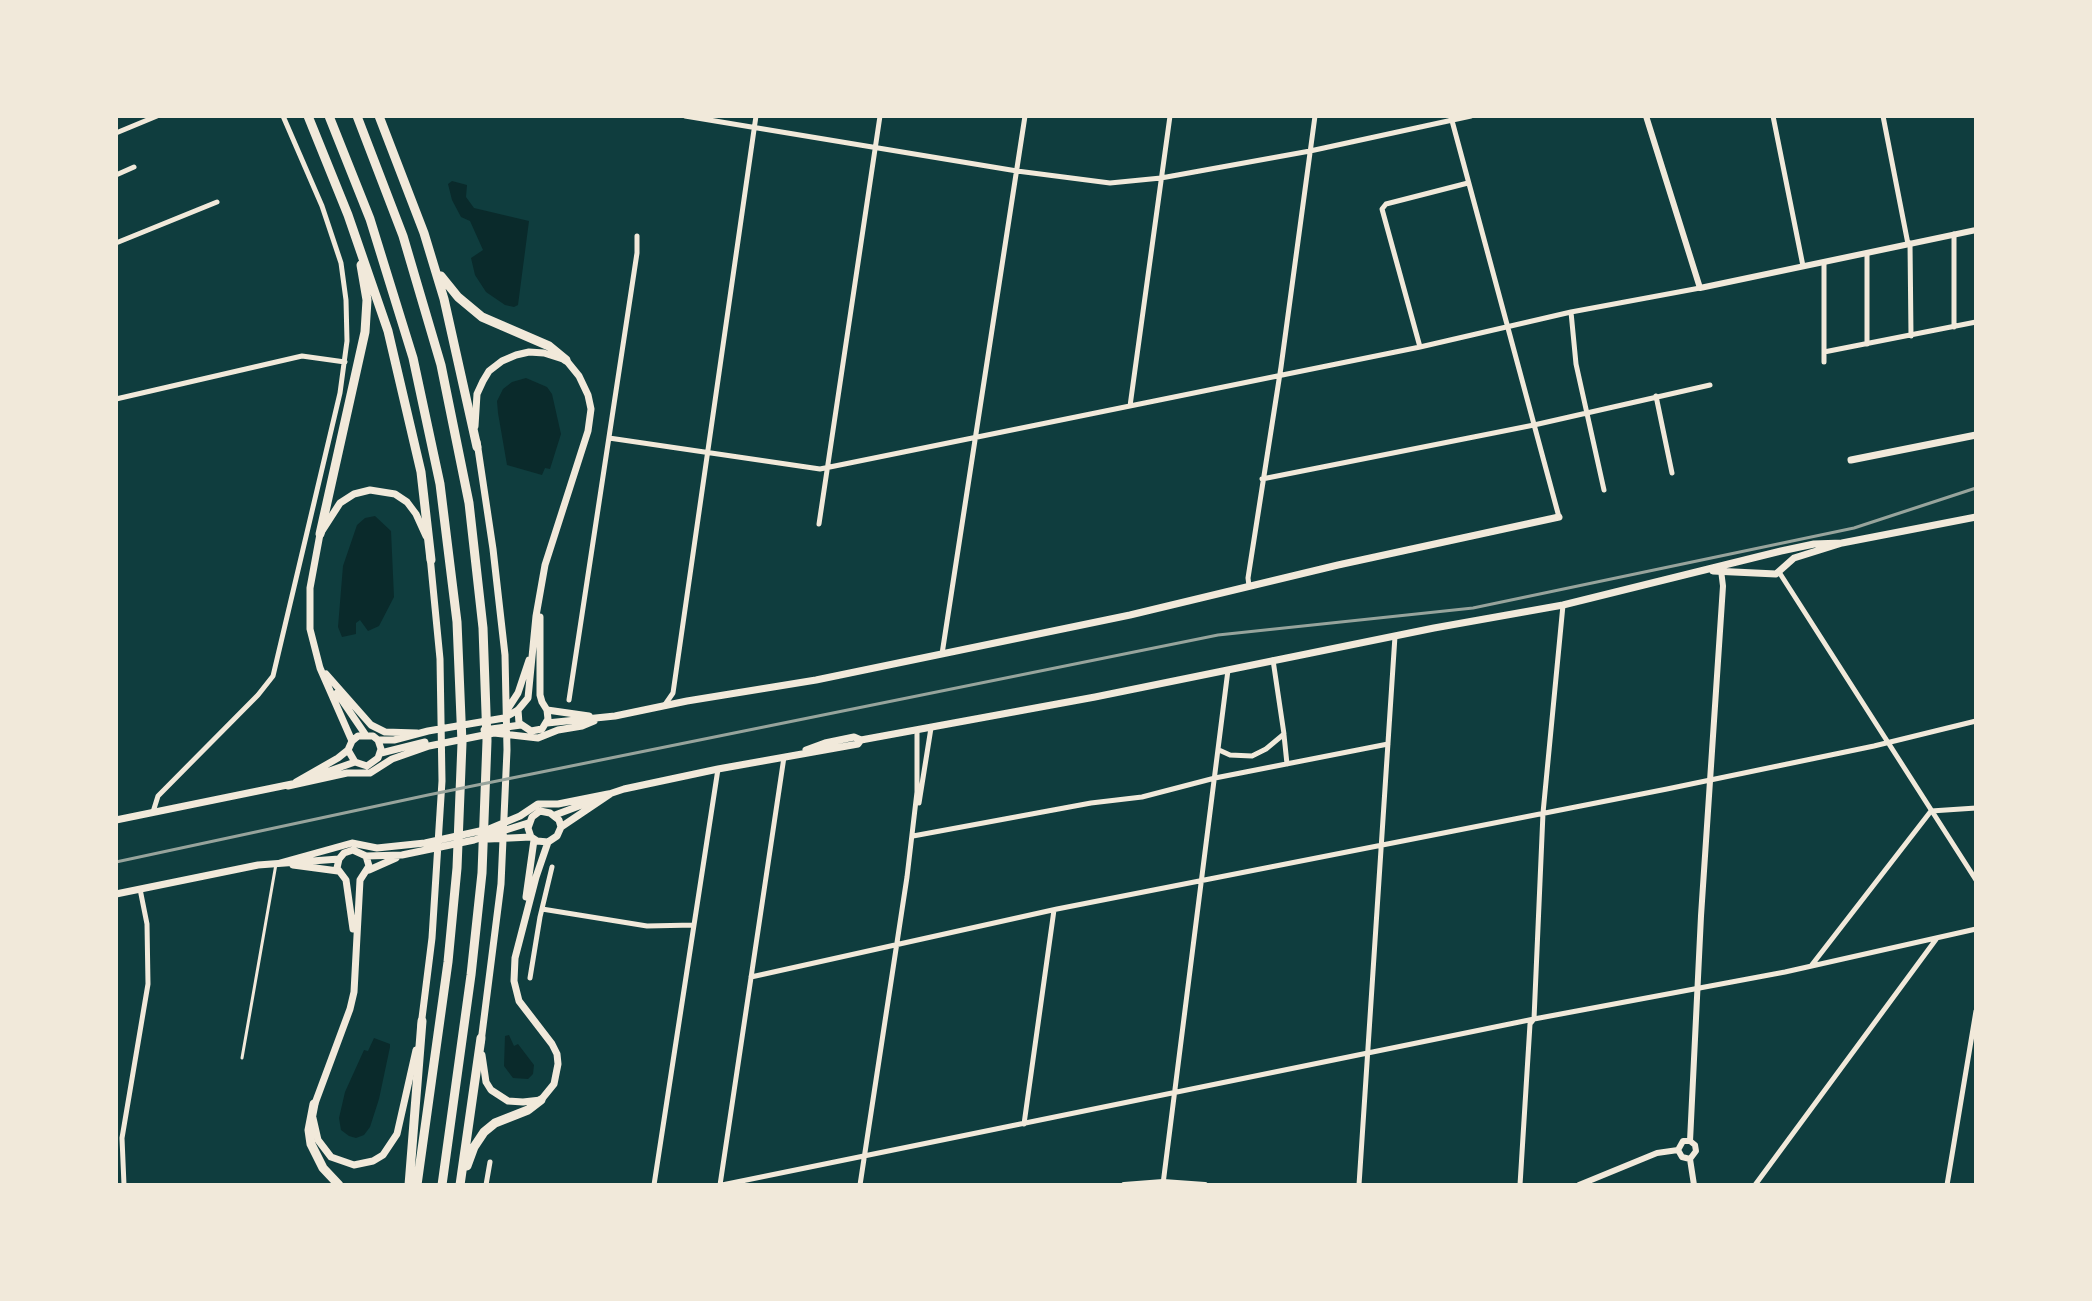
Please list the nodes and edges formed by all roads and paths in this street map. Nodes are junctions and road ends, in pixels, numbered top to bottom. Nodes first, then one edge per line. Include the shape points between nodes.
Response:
1 (157, 116) edge
2 (283, 116) edge
3 (308, 116) edge
4 (329, 116) edge
5 (357, 116) edge
6 (379, 116) edge
7 (685, 116) edge
8 (756, 116) edge
9 (880, 116) edge
10 (1025, 116) edge
11 (1170, 116) edge
12 (1315, 116) edge
13 (1471, 116) edge
14 (1646, 116) edge
15 (1773, 116) edge
16 (1883, 116) edge
17 (1451, 118) edge
18 (142, 119) edge
19 (755, 127) junction
20 (116, 133) edge
21 (875, 146) junction
22 (1310, 151) junction
23 (134, 167) dead end
24 (1017, 171) junction
25 (116, 175) edge
26 (1161, 178) junction
27 (1468, 183) junction
28 (217, 202) dead end
29 (348, 215) junction
30 (1976, 230) edge
31 (1954, 234) junction
32 (637, 236) dead end
33 (116, 243) edge
34 (1909, 243) junction
35 (1867, 253) junction
36 (433, 262) junction
37 (1824, 262) junction
38 (1803, 266) junction
39 (1700, 288) junction
40 (1571, 312) junction
41 (1976, 322) edge
42 (1954, 327) junction
43 (1506, 328) junction
44 (1911, 336) junction
45 (1867, 344) junction
46 (1420, 347) junction
47 (1824, 352) junction
48 (566, 360) junction
49 (345, 362) junction
50 (1824, 362) dead end
51 (1279, 376) junction
52 (1710, 385) dead end
53 (1656, 396) junction
54 (116, 399) edge
55 (1130, 406) junction
56 (1587, 413) junction
57 (1534, 425) junction
58 (1976, 435) edge
59 (609, 438) junction
60 (976, 438) junction
61 (477, 447) junction
62 (708, 454) junction
63 (1851, 460) dead end
64 (828, 468) junction
65 (1672, 473) dead end
66 (1262, 479) junction
67 (1604, 490) dead end
68 (1559, 517) joint
69 (1976, 517) edge
70 (819, 524) dead end
71 (320, 534) junction
72 (1842, 543) junction
73 (1781, 551) junction
74 (1760, 557) junction
75 (431, 560) junction
76 (1785, 564) junction
77 (1721, 569) junction
78 (1766, 572) junction
79 (1779, 572) junction
80 (1249, 586) junction
81 (540, 595) junction
82 (1563, 605) junction
83 (1395, 636) junction
84 (532, 650) junction
85 (942, 654) junction
86 (1273, 660) junction
87 (320, 668) junction
88 (1228, 669) junction
89 (328, 677) junction
90 (673, 693) junction
91 (569, 700) dead end
92 (687, 701) junction
93 (526, 702) junction
94 (544, 706) junction
95 (664, 706) junction
96 (517, 711) junction
97 (604, 717) junction
98 (492, 719) junction
99 (1976, 721) edge
100 (547, 723) junction
101 (518, 725) junction
102 (931, 728) junction
103 (917, 730) junction
104 (426, 732) junction
105 (365, 734) junction
106 (1284, 734) junction
107 (378, 740) junction
108 (352, 741) junction
109 (428, 743) junction
110 (1886, 743) junction
111 (1388, 744) junction
112 (348, 750) junction
113 (1219, 750) junction
114 (381, 753) junction
115 (784, 757) junction
116 (355, 762) junction
117 (1287, 765) junction
118 (718, 769) junction
119 (1215, 778) junction
120 (1710, 780) junction
121 (288, 786) junction
122 (610, 794) junction
123 (1976, 808) edge
124 (1931, 811) junction
125 (153, 813) junction
126 (1543, 813) junction
127 (555, 815) junction
128 (116, 820) edge
129 (528, 823) junction
130 (561, 827) junction
131 (514, 828) junction
132 (913, 836) junction
133 (532, 838) junction
134 (548, 842) junction
135 (1383, 845) junction
136 (425, 847) junction
137 (402, 855) junction
138 (366, 856) junction
139 (339, 859) junction
140 (278, 864) junction
141 (552, 867) dead end
142 (369, 870) junction
143 (338, 871) junction
144 (346, 880) junction
145 (360, 880) junction
146 (1202, 880) junction
147 (1976, 880) edge
148 (140, 889) junction
149 (116, 894) edge
150 (542, 909) junction
151 (1054, 910) junction
152 (694, 925) junction
153 (1976, 929) edge
154 (1938, 937) junction
155 (519, 941) junction
156 (897, 944) junction
157 (355, 946) junction
158 (1810, 967) junction
159 (751, 977) junction
160 (530, 978) dead end
161 (1697, 987) junction
162 (1976, 1011) edge
163 (1534, 1019) junction
164 (422, 1021) junction
165 (481, 1038) junction
166 (1367, 1053) junction
167 (242, 1058) dead end
168 (1174, 1092) junction
169 (541, 1100) junction
170 (314, 1104) junction
171 (1024, 1124) junction
172 (1690, 1141) junction
173 (1678, 1150) junction
174 (866, 1157) junction
175 (1690, 1159) junction
176 (490, 1162) dead end
177 (1163, 1184) edge
178 (124, 1185) edge
179 (339, 1185) edge
180 (409, 1185) edge
181 (417, 1185) edge
182 (442, 1185) edge
183 (461, 1185) edge
184 (486, 1185) edge
185 (654, 1185) edge
186 (721, 1185) edge
187 (860, 1185) edge
188 (1124, 1185) edge
189 (1205, 1185) edge
190 (1359, 1185) edge
191 (1520, 1185) edge
192 (1579, 1185) edge
193 (1694, 1185) edge
194 (1755, 1185) edge
195 (1947, 1185) edge

1 - 18 street
2 - 49 street via 341,263
3 - 29 highway
4 - 181 highway via 370,219 413,358 440,484 457,622 462,753 457,868
5 - 182 highway via 403,236 441,365 466,485 483,628 487,741 482,873
6 - 36 highway
7 - 19 street
8 - 19 street
9 - 21 street
10 - 24 street
11 - 26 street
12 - 22 street
13 - 17 street
14 - 39 street
15 - 38 street
16 - 34 street
17 - 22 street
17 - 27 street
18 - 20 street
19 - 21 street
19 - 62 street
21 - 24 street
21 - 64 street
22 - 26 street
22 - 51 street
23 - 25 street
24 - 26 street via 1102,182
24 - 60 street
26 - 55 street
27 - 43 street
27 - 46 street via 1382,209
28 - 33 street
29 - 71 highway via 367,320
29 - 75 highway via 399,375 421,472
30 - 31 street
31 - 34 street
31 - 42 street
32 - 59 street
34 - 35 street
34 - 44 street
35 - 37 street
35 - 45 street
36 - 48 highway via 458,297 482,317 549,346
36 - 61 highway
37 - 38 street
37 - 47 street
38 - 39 street
39 - 40 street
40 - 43 street
40 - 56 street
41 - 42 street
42 - 44 street
43 - 46 street
43 - 57 street
44 - 45 street
45 - 47 street
46 - 51 street
47 - 50 street
48 - 61 main road via 529,352 489,371 477,394
48 - 81 main road via 579,376 591,409
49 - 54 street via 302,356
49 - 125 street via 273,676 158,796
51 - 55 street
51 - 66 street
52 - 53 street
53 - 56 street
53 - 65 street
55 - 60 street
56 - 57 street
56 - 67 street
57 - 66 street
57 - 68 street
58 - 63 main road
59 - 62 street
59 - 91 street
60 - 64 street
60 - 85 street
61 - 165 main road via 505,655 507,735 501,884
62 - 64 street
62 - 90 street
64 - 70 street
66 - 80 street
68 - 80 main road
69 - 72 main road
71 - 75 main road via 345,499 364,491 387,491 416,514
71 - 87 main road via 309,609
72 - 73 main road
72 - 76 main road
73 - 74 main road
73 - 76 main road
74 - 77 main road
74 - 78 main road
75 - 164 main road via 440,659 442,781
76 - 79 main road
77 - 78 main road
77 - 82 main road
77 - 120 street
78 - 79 main road
79 - 110 street
80 - 85 main road
81 - 84 main road
81 - 94 main road
82 - 83 main road
82 - 126 street
83 - 86 main road
83 - 111 street
84 - 93 main road
84 - 98 main road via 515,700
85 - 92 main road
86 - 88 main road
86 - 106 street
87 - 89 main road
87 - 108 main road
88 - 102 main road
88 - 113 street
89 - 104 main road via 379,730
89 - 105 main road
90 - 92 street
90 - 95 street
92 - 95 main road
93 - 94 main road
93 - 96 main road
94 - 97 main road
94 - 100 main road
95 - 97 main road
96 - 98 main road
96 - 101 main road
97 - 100 main road
97 - 109 main road via 538,738 494,733
98 - 104 main road
99 - 110 street
100 - 101 main road via 535,731
101 - 109 main road
102 - 103 main road
102 - 132 street
103 - 115 main road via 854,737
103 - 132 street
104 - 107 main road
105 - 107 main road
105 - 108 main road
106 - 113 street via 1252,756
106 - 117 street
107 - 114 main road
108 - 112 main road
109 - 114 main road
109 - 121 main road via 370,773
110 - 120 street
110 - 124 street
111 - 117 street
111 - 135 street
112 - 116 main road
112 - 121 main road
113 - 119 street
114 - 116 main road via 371,764
115 - 118 main road
115 - 159 street
116 - 121 main road
117 - 119 street
118 - 122 main road
118 - 152 street
119 - 132 street via 1142,797
119 - 146 street
120 - 126 street
120 - 161 street
121 - 125 main road
122 - 127 main road
122 - 130 main road
122 - 131 main road via 538,804
123 - 124 street
124 - 147 street
124 - 158 street
125 - 128 main road
126 - 135 street
126 - 163 street
127 - 129 main road via 540,811
127 - 130 main road
129 - 131 main road
129 - 133 main road
130 - 134 main road
131 - 133 main road
131 - 136 main road
131 - 136 main road via 489,829
132 - 156 street
133 - 134 main road
133 - 155 main road
134 - 155 main road
135 - 146 street
135 - 166 street
136 - 137 main road
136 - 140 main road via 352,843
137 - 138 main road
137 - 142 main road
138 - 139 main road via 350,851
138 - 142 main road
139 - 140 main road
139 - 143 main road
140 - 143 main road
140 - 148 main road
140 - 167 lane
141 - 150 street
142 - 145 main road
143 - 144 main road
144 - 145 main road
144 - 157 main road
145 - 157 main road
146 - 151 street
146 - 168 street
148 - 149 main road
148 - 178 street via 147,924 148,984 122,1138
150 - 152 street via 647,926
150 - 160 street
151 - 156 street
151 - 171 street
152 - 185 street
153 - 154 street
154 - 158 street
154 - 194 street
155 - 169 main road via 514,971 519,1001 552,1044 558,1064 554,1084
156 - 159 street
156 - 174 street
157 - 170 main road via 350,1009
158 - 161 street
159 - 186 street
161 - 163 street
161 - 172 street
162 - 195 street
163 - 166 street
163 - 191 street
164 - 170 main road via 400,1124 383,1155 354,1165 331,1157 314,1130
164 - 180 highway
165 - 169 main road via 483,1073 491,1090 515,1103
165 - 183 highway
166 - 168 street
166 - 190 street
168 - 171 street
168 - 177 street
169 - 183 highway via 484,1132
170 - 179 highway via 311,1144
171 - 174 street
172 - 173 street via 1683,1141
172 - 175 street via 1696,1151
173 - 175 street
173 - 192 street via 1657,1153
174 - 186 street
174 - 187 street
175 - 193 street
176 - 184 street
177 - 188 street
177 - 189 street

